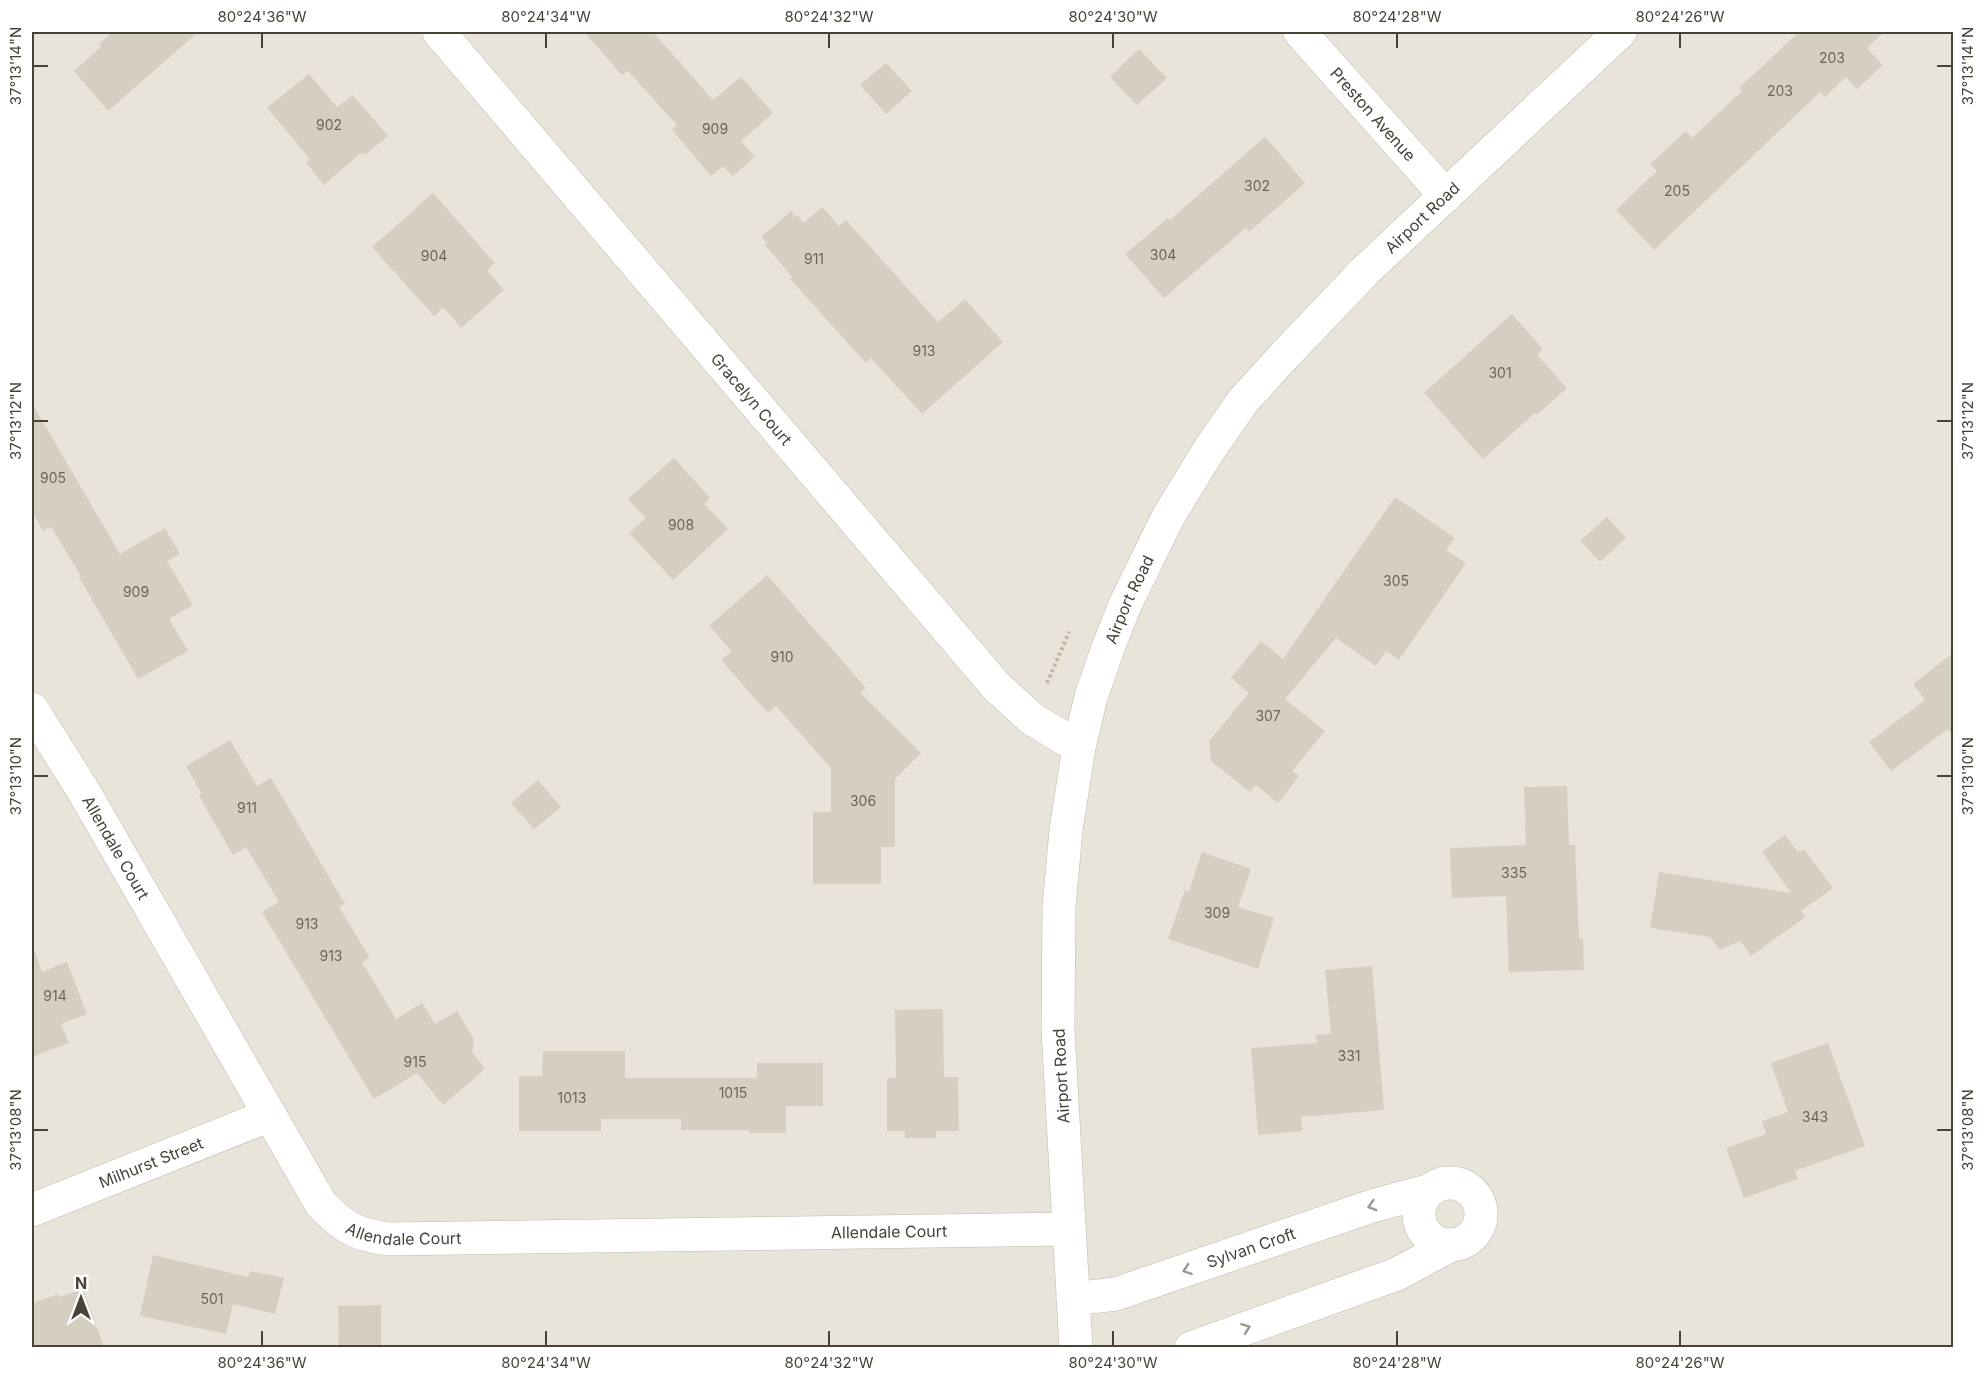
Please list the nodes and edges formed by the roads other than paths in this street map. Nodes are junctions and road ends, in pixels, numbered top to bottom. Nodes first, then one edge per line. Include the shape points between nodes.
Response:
1 (438, 32) edge
2 (1300, 32) edge
3 (1620, 32) edge
4 (1446, 195) junction
5 (32, 709) edge
6 (1079, 747) junction
7 (270, 1115) junction
8 (1428, 1191) junction
9 (32, 1210) edge
10 (1069, 1228) junction
11 (1449, 1246) junction
12 (1073, 1299) junction
13 (1076, 1347) edge
14 (1191, 1347) edge

1 - 6 street, Gracelyn Court via 996,686 1032,719
2 - 4 street, Preston Avenue
3 - 4 street, Airport Road
4 - 6 street, Airport Road via 1283,357 1244,401 1209,450 1168,517 1125,605 1091,697
5 - 7 street, Allendale Court
6 - 10 street, Airport Road via 1059,907 1058,1031
7 - 9 street, Milhurst Street
7 - 10 street, Allendale Court via 321,1204 341,1224 362,1235 379,1238
8 - 11 street via 1421,1202 1421,1225 1427,1236
8 - 11 street, Sylvan Croft via 1450,1183 1473,1193 1479,1203 1481,1215 1472,1237
8 -> 12 street, Sylvan Croft via 1372,1206 1116,1294
10 - 12 street, Airport Road
14 -> 11 street, Sylvan Croft via 1397,1274
12 - 13 street, Airport Road

